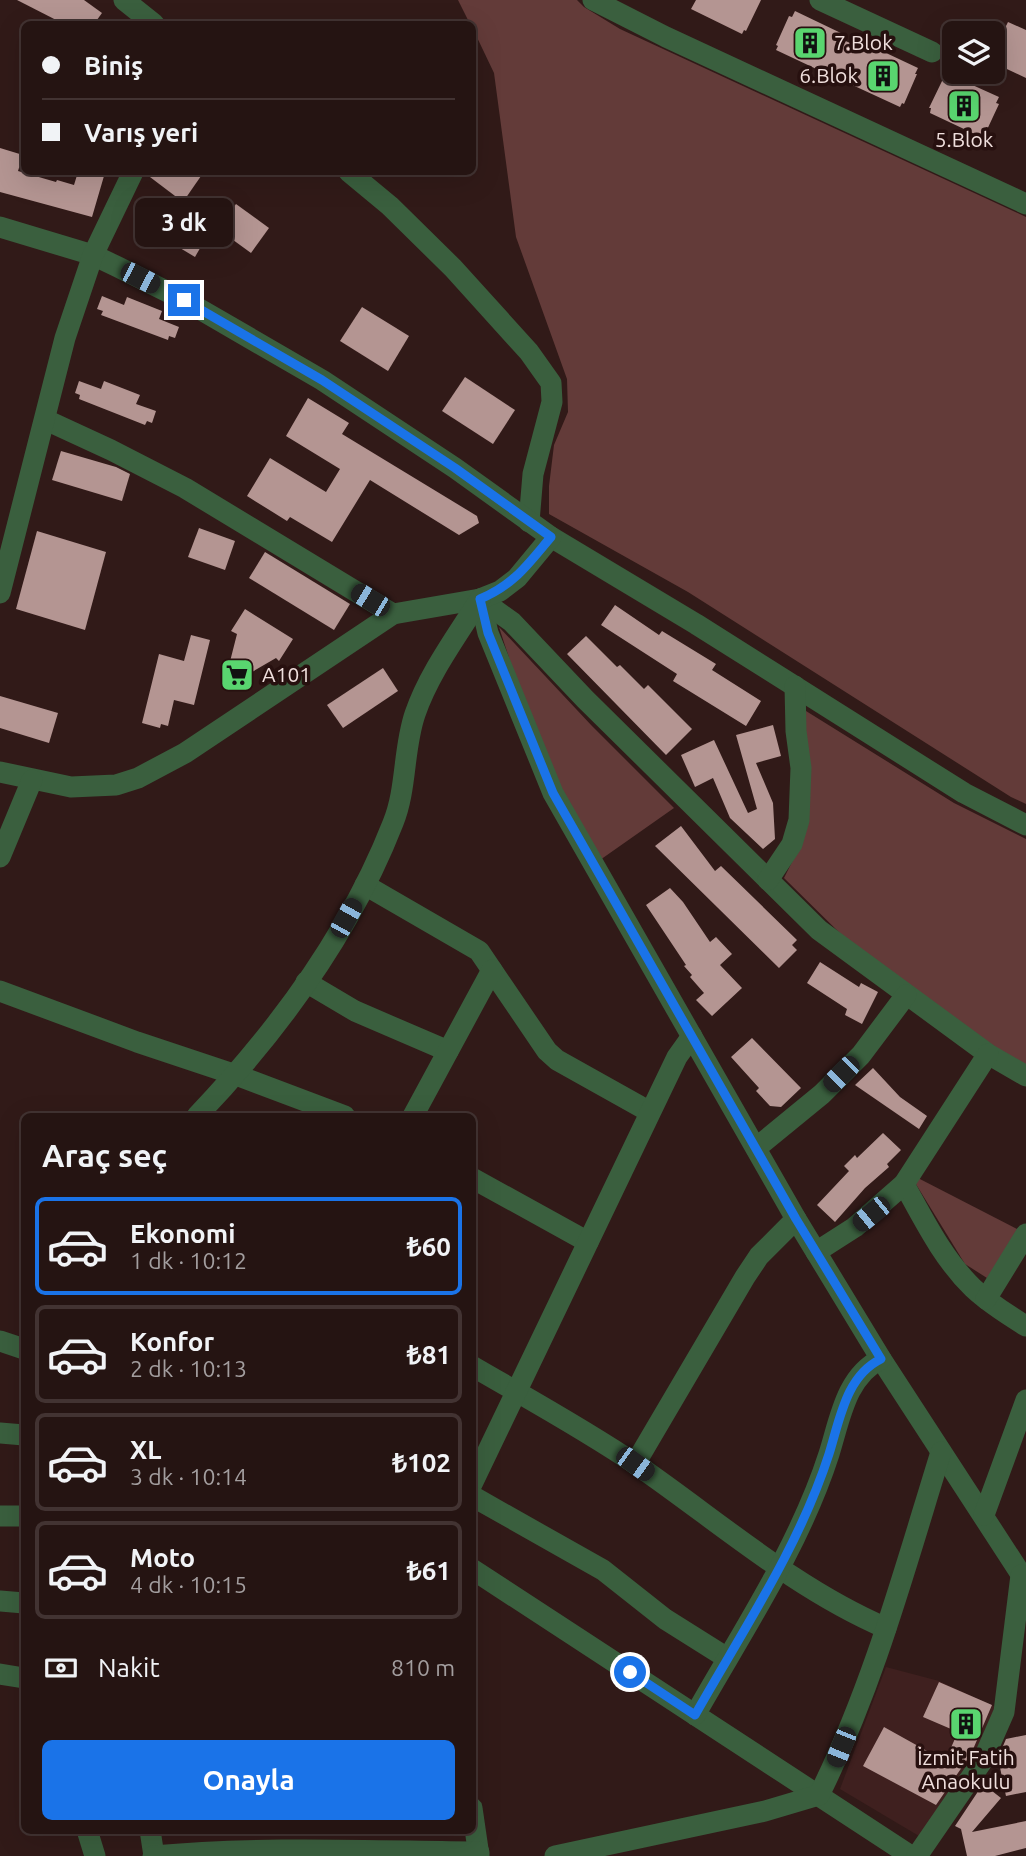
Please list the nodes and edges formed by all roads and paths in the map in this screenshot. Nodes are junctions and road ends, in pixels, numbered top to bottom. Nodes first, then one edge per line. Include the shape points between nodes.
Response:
1 (124, 0) edge
2 (593, 0) edge
3 (824, 1) edge
4 (150, 21) edge
5 (932, 52) dead end
6 (132, 175) edge
7 (353, 175) edge
8 (1026, 204) edge
9 (0, 227) edge
10 (93, 254) junction
11 (46, 420) junction
12 (529, 522) junction
13 (551, 537) junction
14 (4, 565) edge
15 (0, 593) edge
16 (480, 599) junction
17 (393, 614) junction
18 (795, 686) junction
19 (0, 772) edge
20 (32, 780) junction
21 (1026, 825) edge
22 (0, 857) edge
23 (768, 880) junction
24 (365, 885) junction
25 (492, 970) junction
26 (306, 982) junction
27 (0, 991) edge
28 (906, 995) junction
29 (692, 1037) junction
30 (448, 1051) junction
31 (988, 1054) junction
32 (236, 1075) junction
33 (1026, 1076) edge
34 (650, 1112) junction
35 (200, 1113) edge
36 (337, 1113) edge
37 (415, 1113) edge
38 (756, 1148) junction
39 (476, 1180) edge
40 (904, 1184) junction
41 (796, 1219) junction
42 (1026, 1234) edge
43 (588, 1242) junction
44 (816, 1252) junction
45 (986, 1299) junction
46 (1026, 1326) edge
47 (21, 1332) edge
48 (1, 1341) edge
49 (21, 1348) edge
50 (881, 1359) junction
51 (476, 1368) edge
52 (516, 1391) junction
53 (1026, 1400) edge
54 (0, 1433) edge
55 (21, 1435) edge
56 (941, 1452) junction
57 (635, 1464) junction
58 (476, 1475) edge
59 (476, 1498) edge
60 (984, 1515) junction
61 (0, 1516) edge
62 (21, 1516) edge
63 (779, 1567) junction
64 (476, 1572) edge
65 (1024, 1579) edge
66 (0, 1601) edge
67 (21, 1603) edge
68 (886, 1628) junction
69 (727, 1658) junction
70 (0, 1674) edge
71 (21, 1678) edge
72 (695, 1715) junction
73 (819, 1796) junction
74 (88, 1834) edge
75 (150, 1834) edge
76 (476, 1834) edge
77 (322, 1841) edge
78 (246, 1846) edge
79 (479, 1854) edge
80 (95, 1856) edge
81 (153, 1856) edge
82 (555, 1856) edge
83 (911, 1856) edge
84 (917, 1856) edge

1 - 4 street
2 - 8 street
3 - 5 street
6 - 10 street
7 - 12 street via 453,268 551,383 552,402 533,474
9 - 10 street
10 - 11 street via 65,338
10 - 12 street via 184,300 322,380
11 - 14 street
11 - 17 street via 186,488
12 - 13 street
13 - 16 street via 517,578
13 - 18 street
14 - 15 street
16 - 17 street
16 - 23 street via 512,622
16 - 24 street via 429,681 414,716 395,819
16 - 29 street via 488,633 553,793
17 - 20 street via 185,753 138,778 94,787
18 - 21 street via 964,793
18 - 23 street via 801,768 799,820 792,844
19 - 20 street
20 - 22 street
23 - 28 street via 820,930
24 - 25 street via 479,951
24 - 26 street
25 - 30 street
25 - 34 street via 557,1060
26 - 30 street via 355,1011
26 - 32 street
27 - 32 street
28 - 31 street
28 - 38 street via 861,1055
29 - 34 street
29 - 38 street
30 - 37 street
31 - 33 street
31 - 40 street
32 - 35 street
32 - 36 street
34 - 43 street
38 - 41 street
39 - 43 street
40 - 44 street via 855,1227
40 - 45 street via 951,1263
41 - 44 street
41 - 57 street via 745,1277
42 - 45 street
43 - 52 street
44 - 50 street
45 - 46 street
47 - 48 street
48 - 49 street
50 - 56 street
50 - 63 street via 855,1381 818,1486
51 - 52 street
52 - 57 street
52 - 58 street
53 - 60 street
54 - 55 street
56 - 60 street
56 - 68 street
57 - 63 street
59 - 69 street via 603,1570 665,1619
60 - 65 street
61 - 62 street
63 - 68 street via 856,1615
63 - 69 street
64 - 72 street
65 - 84 street via 1004,1712 983,1760
66 - 67 street
68 - 73 street
69 - 72 street
70 - 71 street
72 - 73 street
73 - 82 street
73 - 83 street
74 - 80 street
75 - 81 street
76 - 79 street
77 - 78 street
77 - 79 street
78 - 81 street

